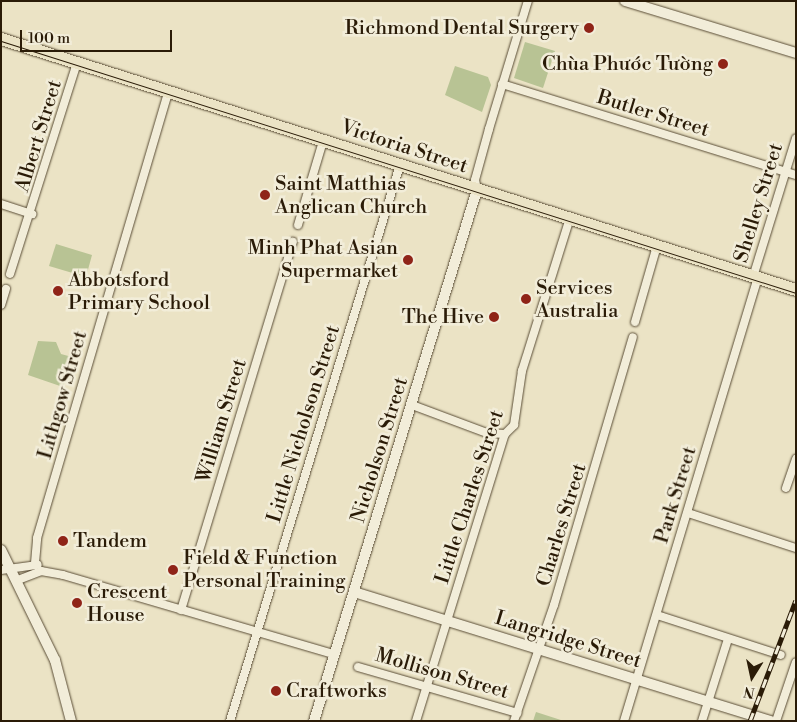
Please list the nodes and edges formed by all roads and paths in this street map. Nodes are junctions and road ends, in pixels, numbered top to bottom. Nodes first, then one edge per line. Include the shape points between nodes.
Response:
1 (528, 1) edge
2 (625, 1) edge
3 (1, 39) edge
4 (796, 53) edge
5 (78, 63) junction
6 (502, 84) junction
7 (168, 92) junction
8 (796, 138) edge
9 (324, 141) junction
10 (347, 148) junction
11 (400, 165) junction
12 (785, 171) junction
13 (796, 175) edge
14 (477, 190) junction
15 (1, 204) edge
16 (32, 214) junction
17 (568, 224) junction
18 (298, 225) dead end
19 (618, 234) junction
20 (293, 242) dead end
21 (658, 246) junction
22 (10, 274) dead end
23 (756, 277) junction
24 (6, 289) dead end
25 (796, 290) edge
26 (1, 305) edge
27 (635, 322) dead end
28 (633, 337) dead end
29 (412, 405) junction
30 (505, 434) junction
31 (796, 459) edge
32 (786, 488) dead end
33 (688, 513) junction
34 (796, 548) edge
35 (1, 550) edge
36 (35, 563) junction
37 (6, 567) edge
38 (63, 575) junction
39 (18, 580) junction
40 (354, 592) junction
41 (181, 610) junction
42 (657, 615) junction
43 (447, 621) junction
44 (256, 635) junction
45 (728, 639) junction
46 (540, 650) junction
47 (333, 654) junction
48 (790, 659) edge
49 (358, 667) dead end
50 (637, 679) junction
51 (426, 688) junction
52 (708, 701) junction
53 (516, 717) edge
54 (71, 721) edge
55 (230, 721) edge
56 (314, 721) edge
57 (416, 721) edge
58 (624, 721) edge
59 (702, 721) edge
60 (771, 721) edge
61 (776, 721) edge

1 - 6 street
2 - 4 street
3 - 5 main road, Victoria Street
5 - 7 main road, Victoria Street
5 - 16 street, Albert Street
6 - 12 street, Butler Street
6 - 14 street via 475,180
7 - 9 main road, Victoria Street
7 - 36 street, Lithgow Street via 37,538
8 - 12 street, Shelley Street
9 - 10 main road, Victoria Street
9 - 18 street
10 - 11 main road, Victoria Street
10 - 14 main road via 400,157 466,178
11 - 14 main road, Victoria Street
11 - 44 street, Little Nicholson Street
12 - 13 street, Butler Street
12 - 23 street, Shelley Street
14 - 17 main road via 501,205
14 - 19 main road, Victoria Street
14 - 29 street, Nicholson Street
15 - 16 street
16 - 22 street, Albert Street
17 - 19 main road
17 - 30 street, Little Charles Street via 522,371 514,425
19 - 21 main road, Victoria Street
20 - 41 street, William Street
21 - 23 main road, Victoria Street
21 - 27 street
23 - 25 main road, Victoria Street
23 - 33 street, Park Street
24 - 26 street
28 - 46 street, Charles Street
29 - 30 street via 487,433
29 - 40 street, Nicholson Street
30 - 43 street, Little Charles Street
31 - 32 street
33 - 34 street
33 - 42 street, Park Street
35 - 37 street
36 - 37 street
36 - 38 street
37 - 39 street
38 - 39 street via 41,571
38 - 41 street
39 - 54 street via 58,667
40 - 43 street, Langridge Street
40 - 47 street, Nicholson Street
41 - 44 street
42 - 45 street
42 - 50 street, Park Street
43 - 46 street, Langridge Street
43 - 51 street, Little Charles Street
44 - 47 street
44 - 55 street, Little Nicholson Street
45 - 48 street
45 - 52 street
46 - 50 street, Langridge Street
46 - 53 street, Charles Street
47 - 56 street, Nicholson Street
48 - 61 street
49 - 51 street, Mollison Street
50 - 52 street, Langridge Street
50 - 58 street, Park Street
51 - 53 street, Mollison Street
51 - 57 street, Little Charles Street
52 - 59 street
52 - 60 street, Langridge Street

